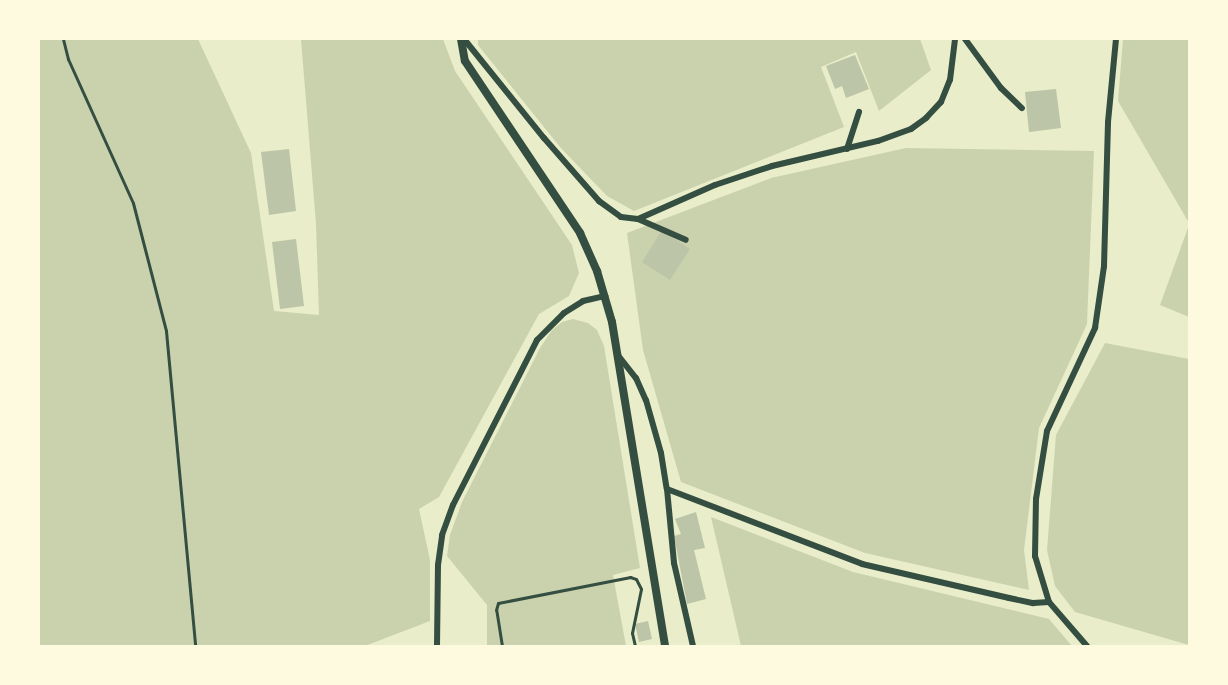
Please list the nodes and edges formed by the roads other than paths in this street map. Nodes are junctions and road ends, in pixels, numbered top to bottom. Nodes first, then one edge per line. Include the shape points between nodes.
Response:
1 (462, 39) edge
2 (955, 39) edge
3 (965, 39) edge
4 (1116, 39) edge
5 (1022, 108) dead end
6 (859, 112) dead end
7 (847, 149) junction
8 (638, 219) junction
9 (686, 240) dead end
10 (605, 296) junction
11 (617, 353) junction
12 (667, 489) junction
13 (1049, 602) junction
14 (437, 646) edge
15 (502, 646) edge
16 (634, 646) edge
17 (665, 646) edge
18 (693, 646) edge
19 (1087, 646) edge

1 - 8 street via 599,201 621,217
1 - 10 street via 465,62 580,233
2 - 7 street via 950,80 941,102 926,118 900,134
3 - 5 street via 1001,88
4 - 13 street via 1108,122 1104,266 1095,328 1047,431 1036,499 1035,555
6 - 7 street
7 - 8 street via 772,166 715,185
8 - 9 street
10 - 11 street
10 - 14 street via 583,301 564,313 537,340 453,505 442,535 438,565
11 - 12 street via 636,378 646,400
11 - 17 street
12 - 13 street via 862,564 1008,598
12 - 18 street via 674,563
13 - 19 street
15 - 16 lane via 498,603 630,577 636,579 640,589 632,633

